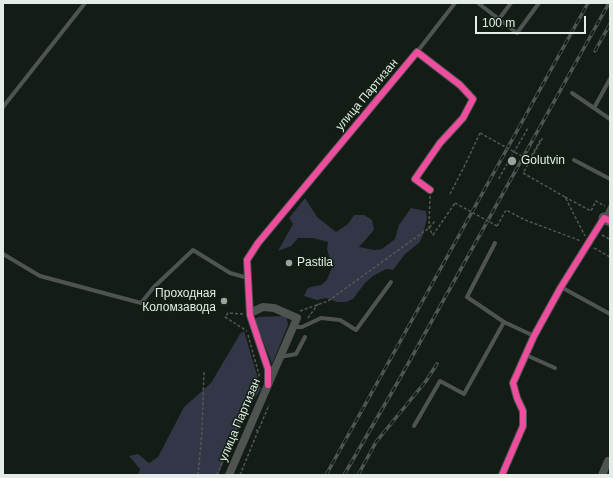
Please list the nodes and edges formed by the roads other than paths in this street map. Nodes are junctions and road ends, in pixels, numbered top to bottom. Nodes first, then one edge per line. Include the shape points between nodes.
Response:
1 (85, 3) edge
2 (456, 3) edge
3 (478, 3) edge
4 (511, 3) edge
5 (539, 3) edge
6 (499, 19) junction
7 (416, 52) junction
8 (610, 79) edge
9 (572, 93) dead end
10 (3, 107) edge
11 (594, 108) junction
12 (610, 119) edge
13 (574, 160) dead end
14 (610, 179) edge
15 (430, 190) road end
16 (608, 214) edge
17 (495, 243) dead end
18 (3, 254) edge
19 (248, 278) junction
20 (391, 282) dead end
21 (560, 287) junction
22 (249, 308) junction
23 (610, 314) edge
24 (504, 322) junction
25 (293, 327) junction
26 (534, 336) junction
27 (305, 337) dead end
28 (526, 355) junction
29 (280, 357) junction
30 (555, 368) dead end
31 (268, 386) junction
32 (414, 426) dead end
33 (608, 461) dead end
34 (229, 475) edge
35 (502, 475) edge
36 (602, 475) edge

1 - 10 lane
2 - 7 lane
3 - 6 lane
4 - 6 lane
5 - 6 lane via 517,33
7 - 15 street via 460,85 473,99 463,118 440,143 415,179
7 - 19 street, улица Партизан via 258,243 247,260
8 - 11 lane
9 - 11 lane
11 - 12 lane
13 - 14 lane
16 - 21 street
17 - 24 lane via 467,297
18 - 19 lane via 40,276 141,304 154,286 193,250 230,273
19 - 22 street, улица Партизан
20 - 25 lane via 356,330 340,320 321,318
21 - 23 lane
21 - 26 street
22 - 25 street via 274,308 286,312 297,318
22 - 31 street, улица Партизан via 268,369
24 - 26 lane
24 - 32 lane via 464,394 440,381
25 - 29 street, улица Партизан
26 - 28 street
27 - 29 lane via 296,354
28 - 30 lane
28 - 35 street via 513,383 523,411 523,426
29 - 31 street, улица Партизан
31 - 34 street, улица Партизан
33 - 36 street

